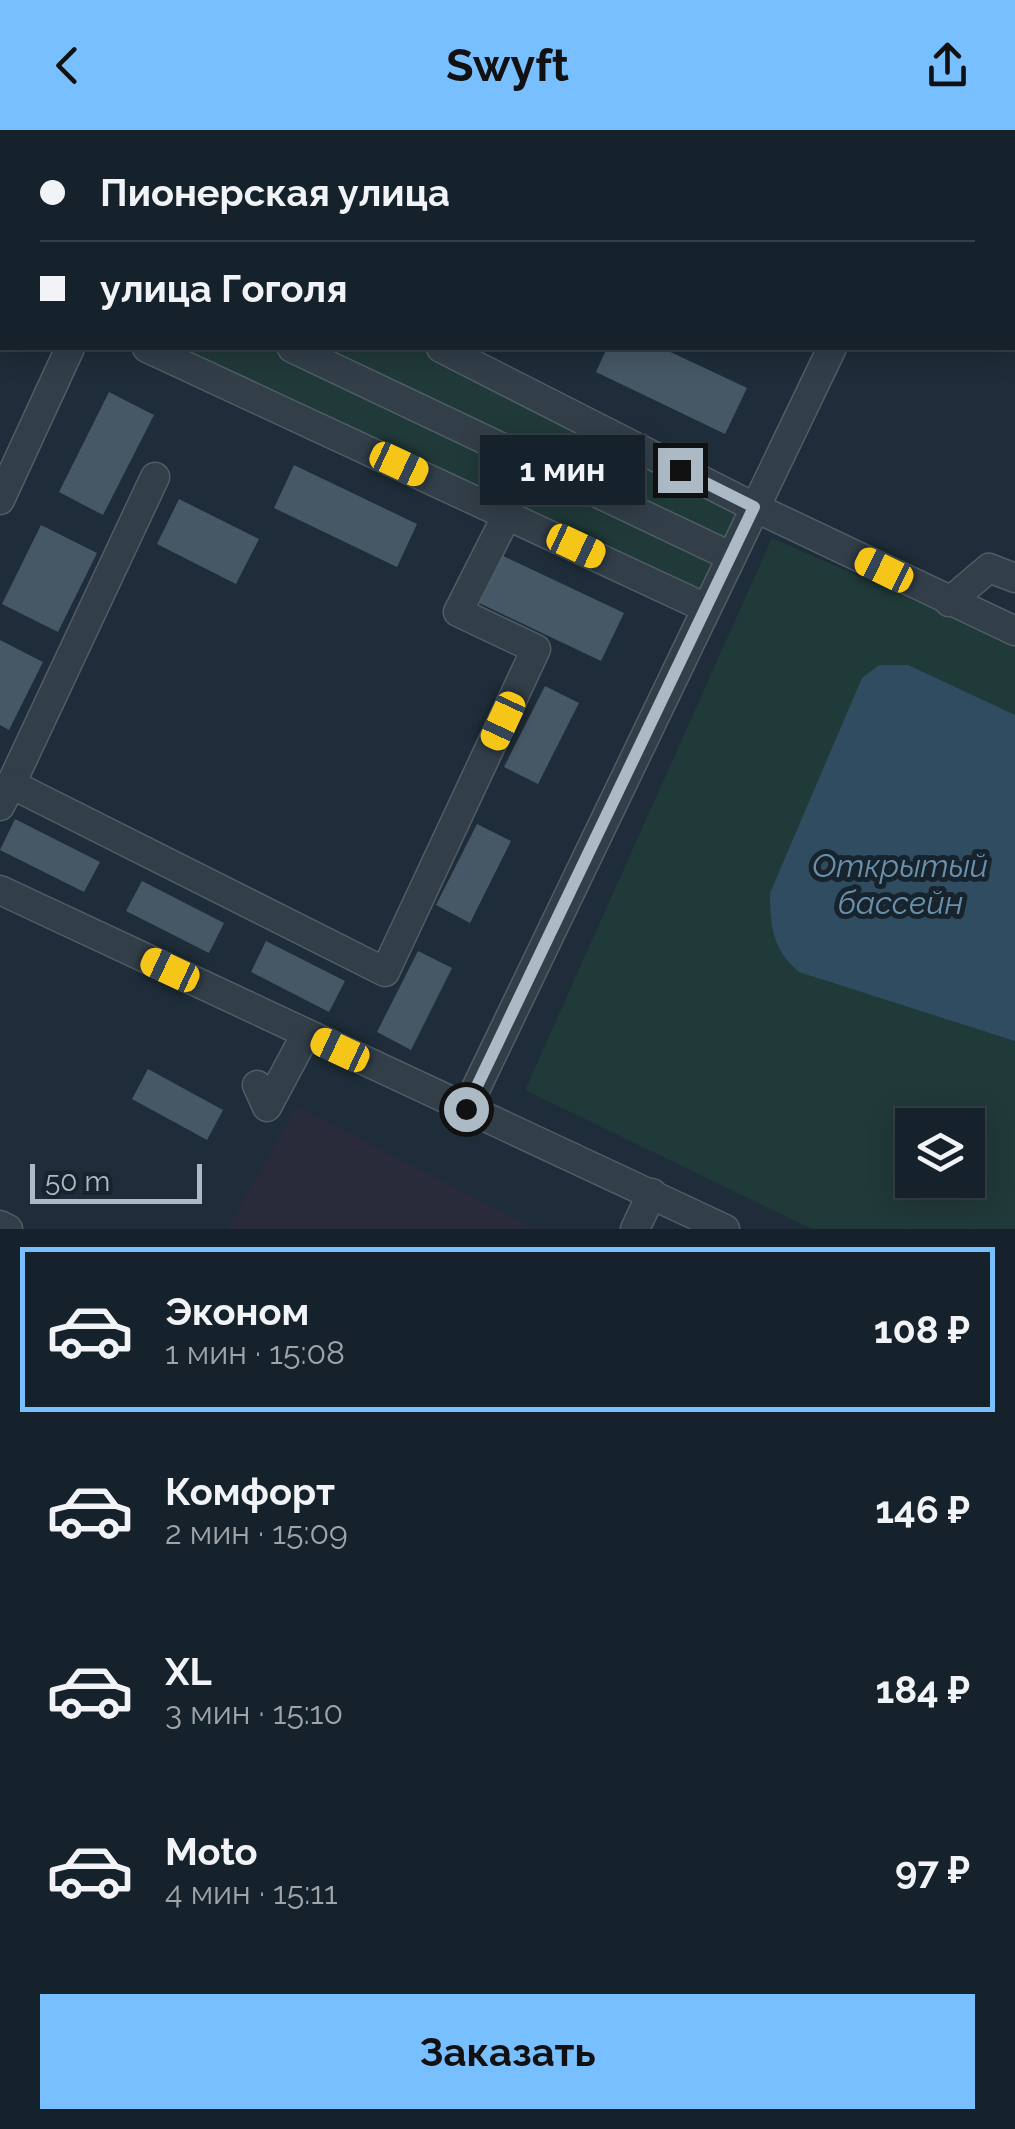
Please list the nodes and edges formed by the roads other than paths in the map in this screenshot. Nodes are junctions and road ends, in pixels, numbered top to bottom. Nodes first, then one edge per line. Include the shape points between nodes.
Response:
1 (69, 350) edge
2 (151, 350) edge
3 (296, 350) edge
4 (444, 350) edge
5 (831, 350) edge
6 (155, 476) dead end
7 (0, 500) edge
8 (754, 507) junction
9 (507, 514) junction
10 (730, 556) junction
11 (1015, 578) edge
12 (949, 602) junction
13 (706, 608) junction
14 (1015, 631) edge
15 (5, 795) edge
16 (0, 890) edge
17 (306, 1034) junction
18 (257, 1085) dead end
19 (466, 1109) junction
20 (652, 1193) junction
21 (0, 1225) edge
22 (8, 1229) edge
23 (634, 1229) edge
24 (726, 1229) edge

1 - 7 street
2 - 9 street
3 - 10 street
4 - 8 street
5 - 8 street
6 - 15 street
8 - 10 street
8 - 12 street
9 - 13 street
9 - 15 street via 458,612 536,649 385,972
10 - 13 street
11 - 12 street via 989,568
12 - 14 street
13 - 19 street
16 - 17 street
17 - 18 street via 267,1106
17 - 19 street
19 - 20 street
20 - 23 street
20 - 24 street
21 - 22 street

